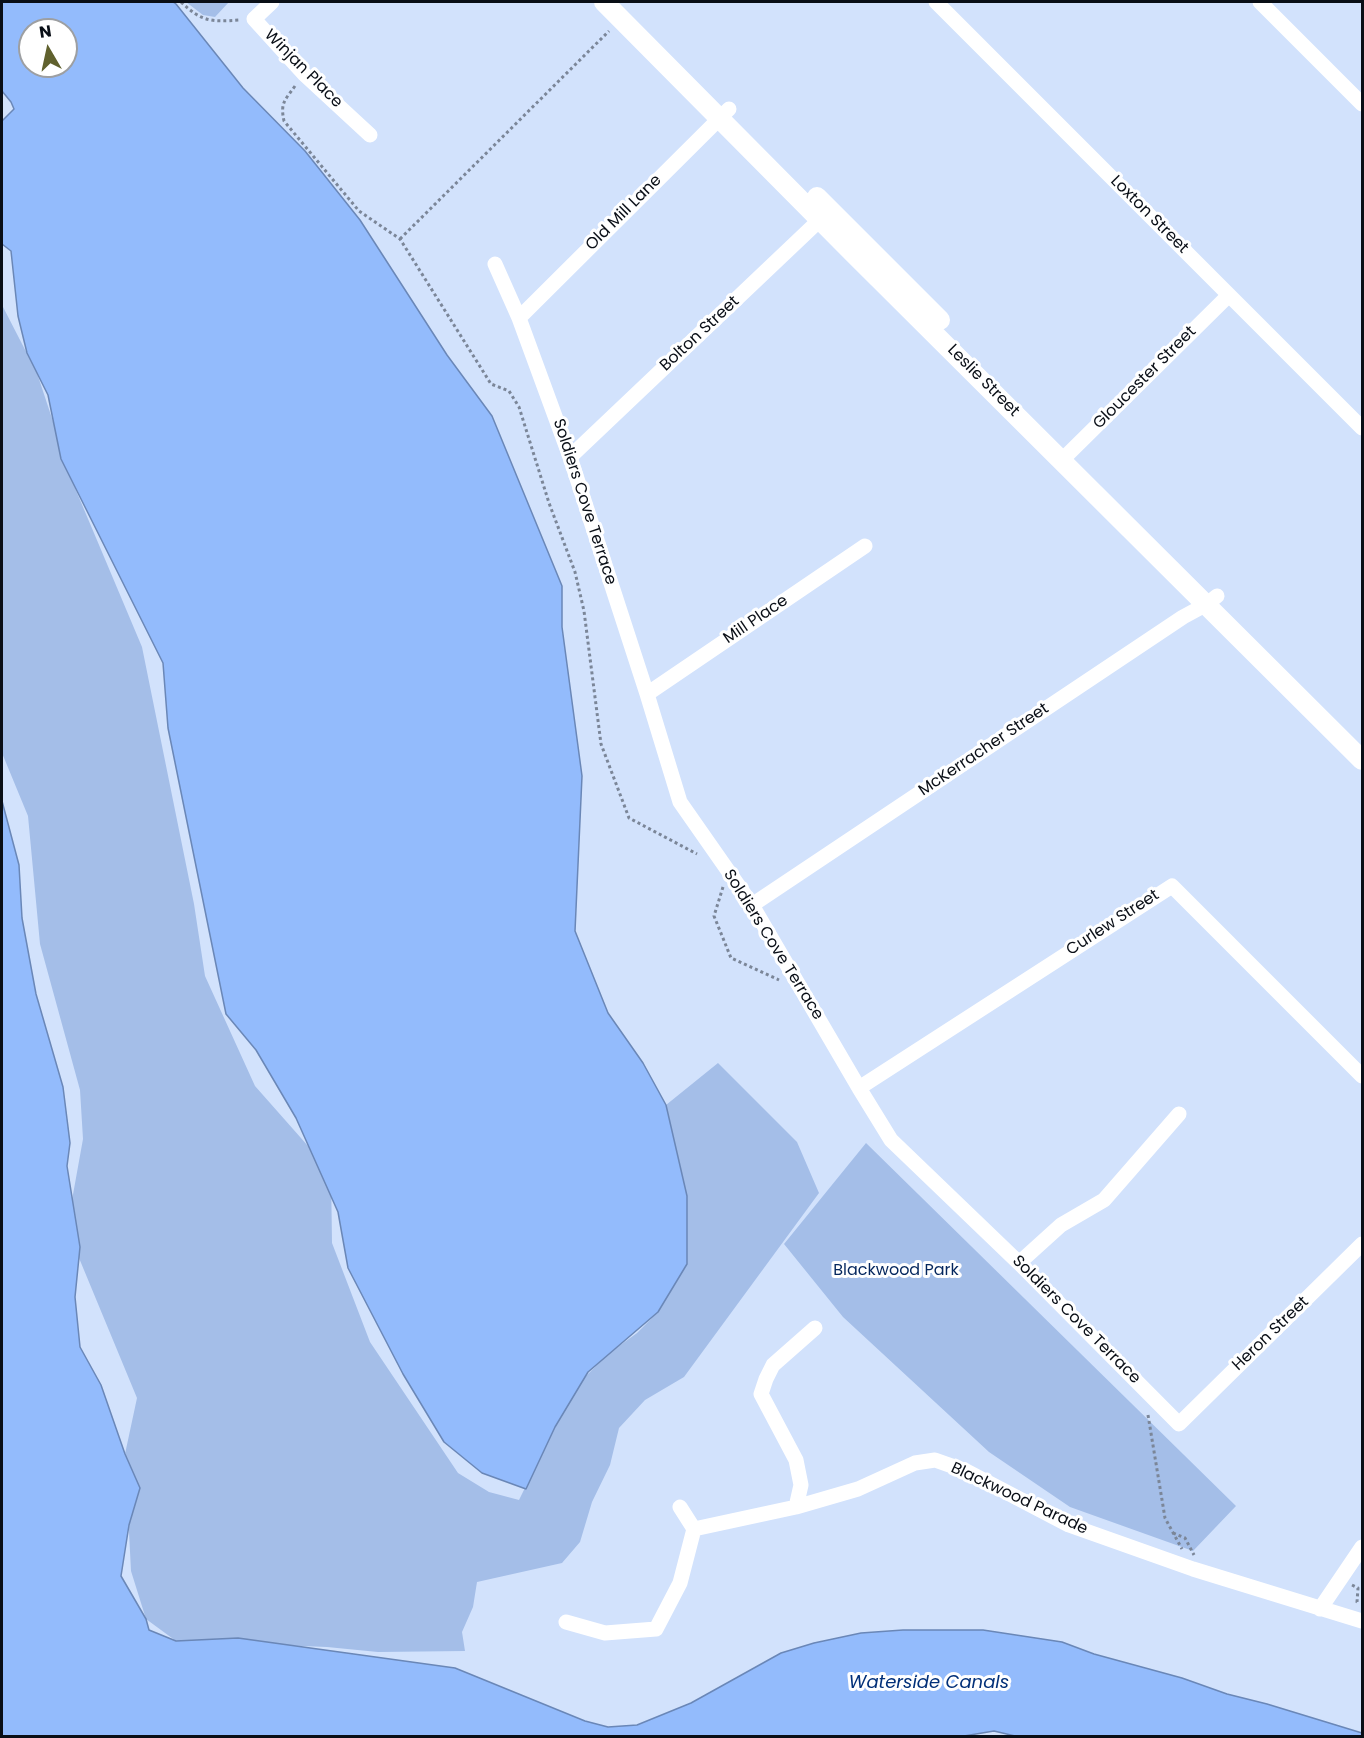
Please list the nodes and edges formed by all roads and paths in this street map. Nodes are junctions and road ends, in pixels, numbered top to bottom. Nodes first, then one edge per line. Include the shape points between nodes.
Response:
1 (181, 2) edge
2 (272, 2) edge
3 (936, 2) edge
4 (1260, 2) edge
5 (618, 8) edge
6 (254, 19) junction
7 (1362, 104) edge
8 (724, 113) junction
9 (370, 135) dead end
10 (825, 215) junction
11 (400, 238) dead end
12 (495, 264) dead end
13 (1228, 295) junction
14 (519, 318) junction
15 (1362, 428) edge
16 (1066, 456) junction
17 (570, 457) junction
18 (866, 546) dead end
19 (1212, 600) junction
20 (647, 694) junction
21 (1362, 742) edge
22 (1362, 760) edge
23 (752, 905) junction
24 (1362, 1076) edge
25 (859, 1088) junction
26 (1179, 1114) dead end
27 (1362, 1244) edge
28 (1019, 1263) junction
29 (815, 1328) dead end
30 (1148, 1413) dead end
31 (1179, 1424) joint
32 (680, 1507) dead end
33 (796, 1507) junction
34 (694, 1529) junction
35 (1362, 1547) edge
36 (1193, 1569) junction
37 (1320, 1609) junction
38 (1362, 1621) edge
39 (566, 1622) dead end

1 - 6 path via 202,19
2 - 6 street, Winjan Place
3 - 13 street, Loxton Street
4 - 7 street
5 - 8 street, Leslie Street
5 - 11 path
6 - 9 street, Winjan Place via 304,74
8 - 10 street, Leslie Street
8 - 14 street, Old Mill Lane
10 - 16 street, Leslie Street
10 - 17 street, Bolton Street
12 - 14 street, Soldiers Cove Terrace
13 - 15 street, Loxton Street
13 - 16 street, Gloucester Street
14 - 17 street, Soldiers Cove Terrace
16 - 19 street, Leslie Street
17 - 20 street, Soldiers Cove Terrace
18 - 20 street, Mill Place
19 - 21 street, Leslie Street
19 - 22 street, Leslie Street
19 - 23 street, McKerracher Street
20 - 23 street, Soldiers Cove Terrace via 680,802
23 - 25 street, Soldiers Cove Terrace
24 - 25 street, Curlew Street via 1172,886
25 - 28 street, Soldiers Cove Terrace via 891,1140
26 - 28 street via 1104,1200 1061,1225
27 - 31 street, Heron Street
28 - 31 street, Soldiers Cove Terrace
29 - 33 street via 773,1365 761,1394 796,1460 801,1485
30 - 36 path via 1165,1518
32 - 34 street
33 - 34 street, Blackwood Parade
33 - 36 street, Blackwood Parade via 858,1489 915,1463 935,1460 966,1471 1068,1525
34 - 39 street via 680,1582 656,1629 605,1633
35 - 37 street
36 - 37 street, Blackwood Parade
37 - 38 street, Blackwood Parade

